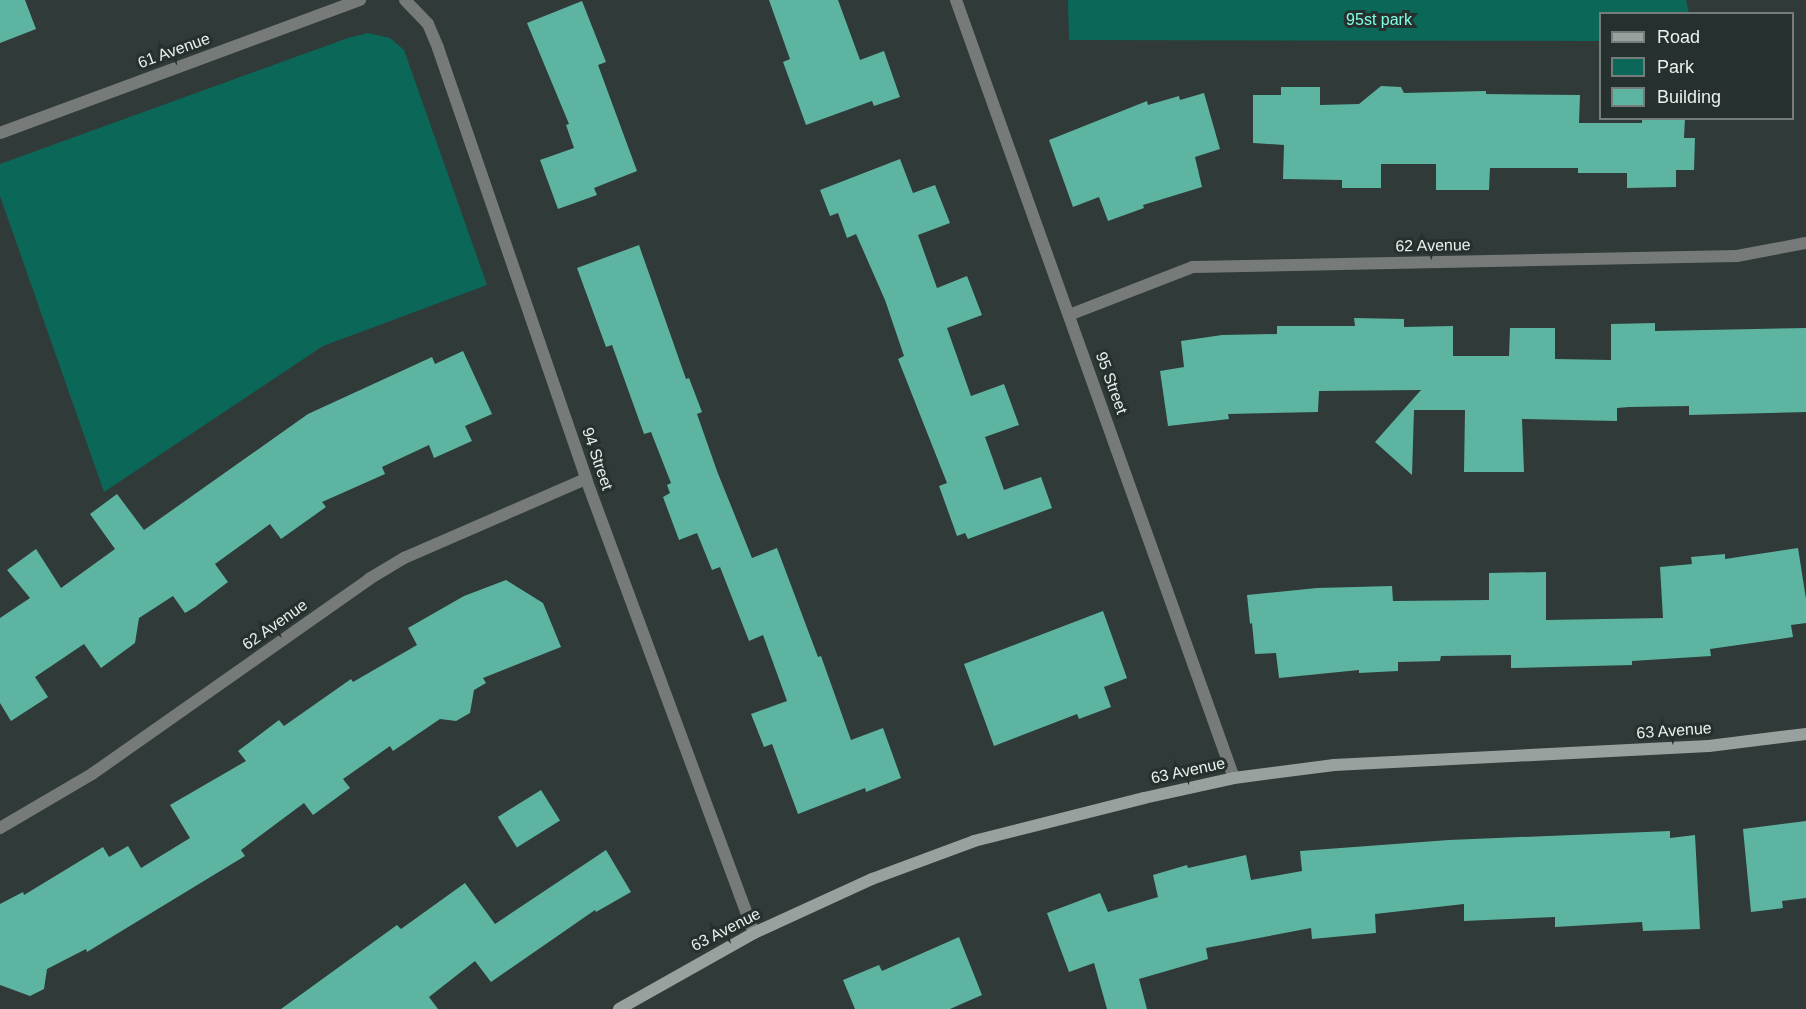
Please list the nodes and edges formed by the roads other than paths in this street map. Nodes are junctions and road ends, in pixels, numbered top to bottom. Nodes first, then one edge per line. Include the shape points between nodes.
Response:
1 (360, 0) edge
2 (405, 0) edge
3 (956, 0) edge
4 (0, 133) edge
5 (1806, 243) edge
6 (1069, 315) junction
7 (586, 479) junction
8 (1806, 734) edge
9 (1234, 778) junction
10 (0, 828) edge
11 (754, 933) junction
12 (619, 1009) edge

1 - 4 street, 61 Avenue
2 - 7 street, 94 Street via 428,24 438,48
3 - 6 street, 95 Street
5 - 6 street, 62 Avenue via 1737,256 1193,267
6 - 9 street, 95 Street
7 - 10 street, 62 Avenue via 404,558 92,774
7 - 11 street, 94 Street
8 - 9 street, 63 Avenue via 1709,746 1334,765
9 - 11 street, 63 Avenue via 974,841 872,879
11 - 12 street, 63 Avenue

